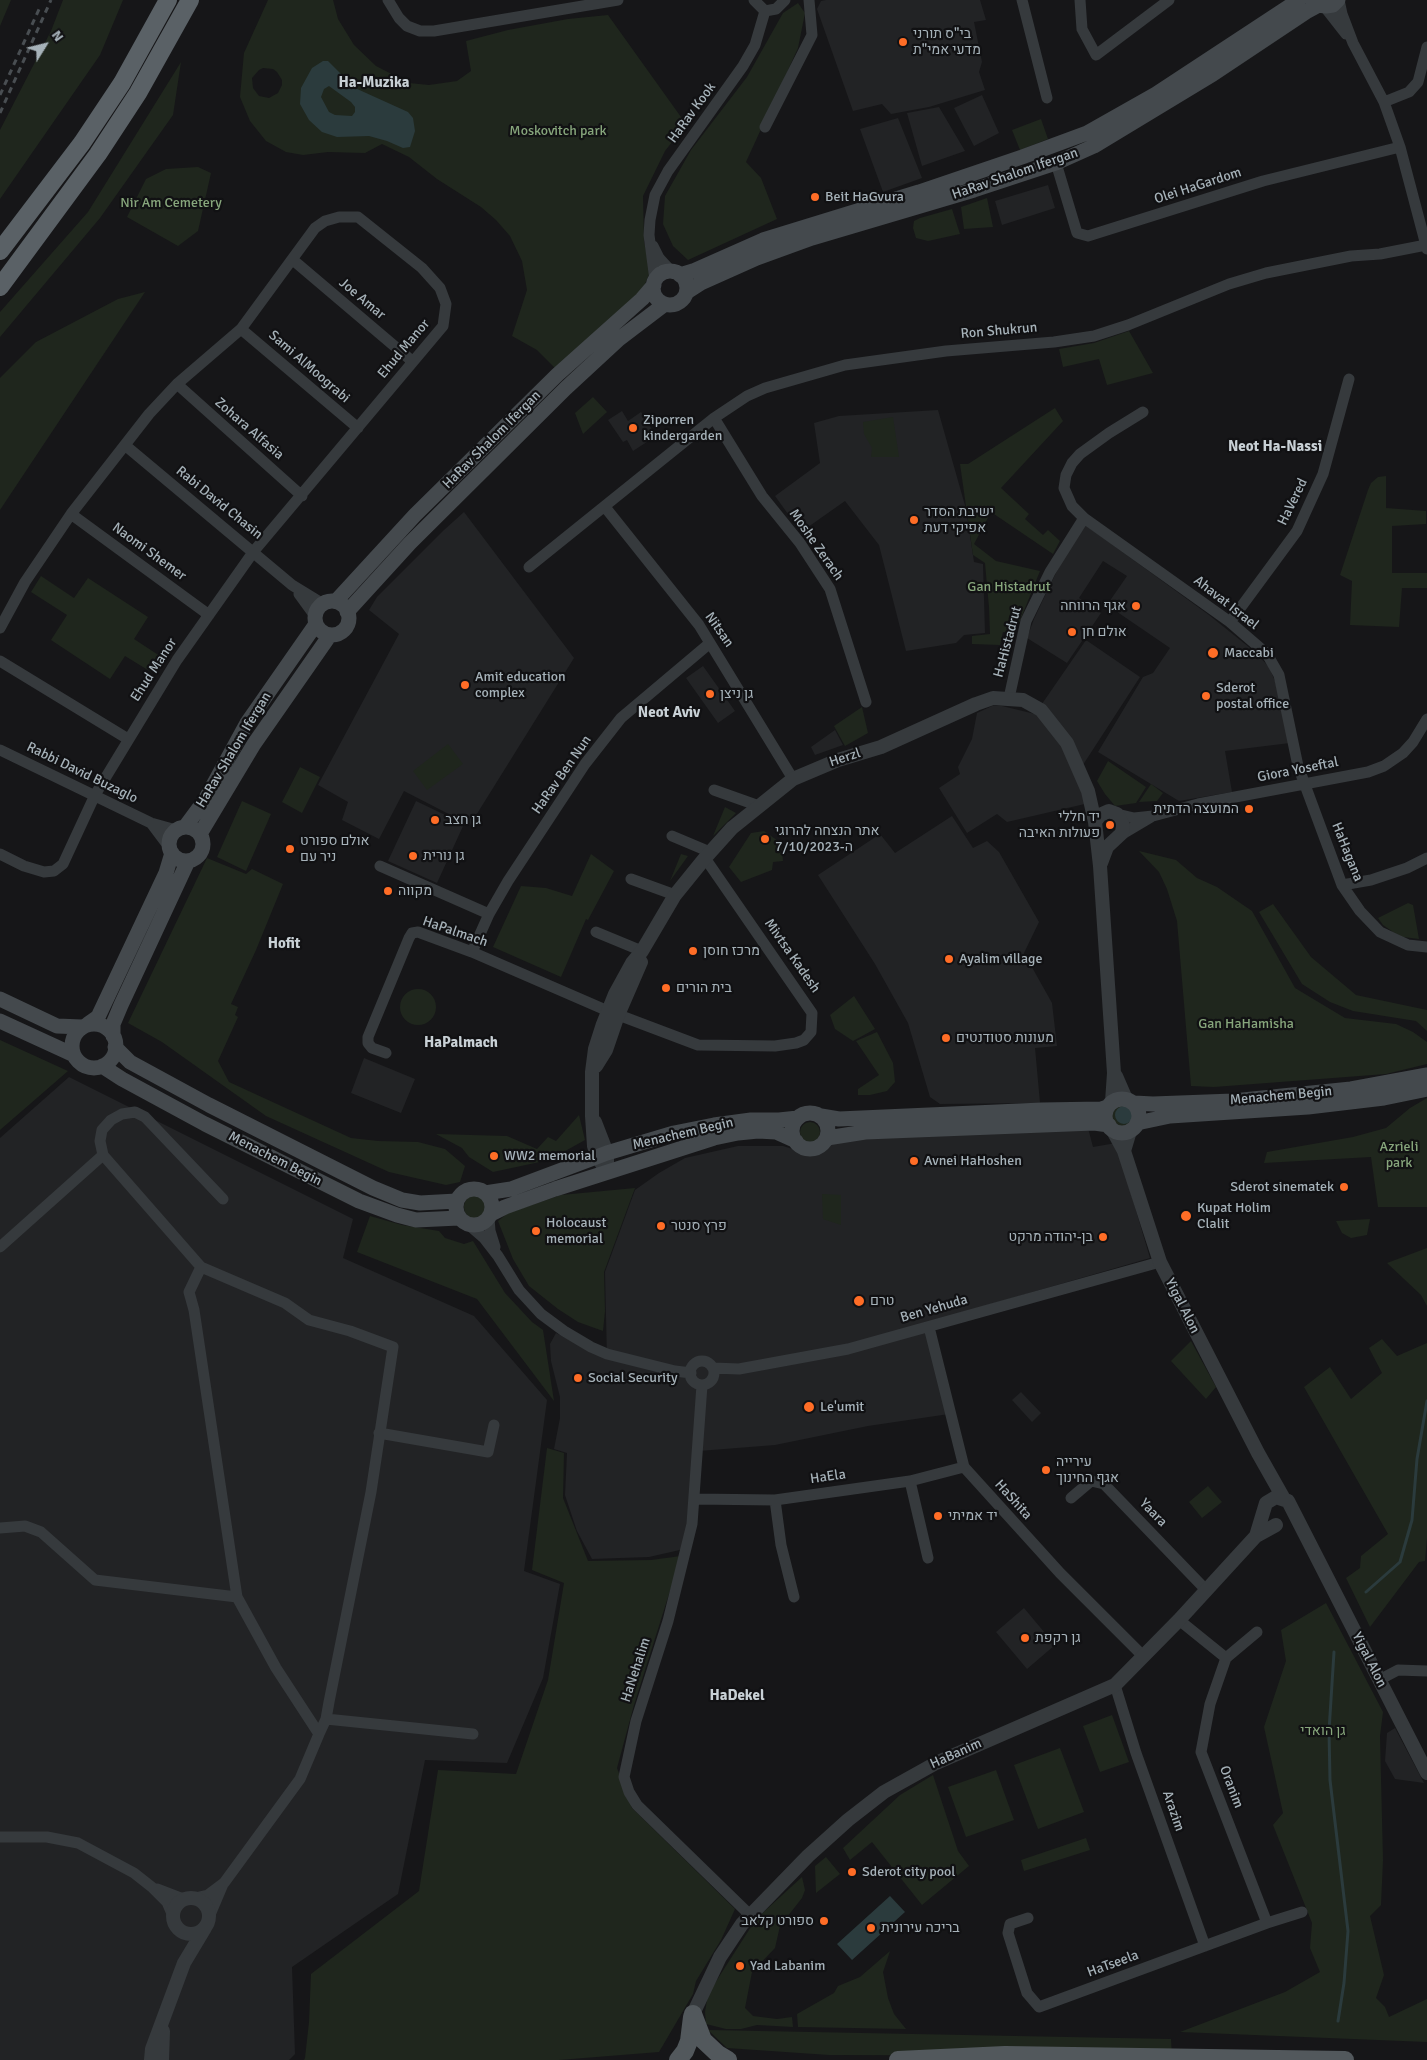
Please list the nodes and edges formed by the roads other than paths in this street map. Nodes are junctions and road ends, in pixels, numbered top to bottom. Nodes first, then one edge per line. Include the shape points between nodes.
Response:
1 (168, 0) edge
2 (190, 0) edge
3 (388, 0) edge
4 (618, 0) edge
5 (754, 0) edge
6 (785, 0) edge
7 (808, 0) edge
8 (1022, 0) edge
9 (1080, 0) edge
10 (1169, 0) edge
11 (1299, 0) edge
12 (1326, 2) edge
13 (765, 11) junction
14 (1427, 47) edge
15 (1047, 98) dead end
16 (1384, 102) junction
17 (764, 127) dead end
18 (1400, 147) junction
19 (1056, 163) junction
20 (649, 235) junction
21 (1427, 246) edge
22 (0, 251) edge
23 (293, 260) junction
24 (676, 273) junction
25 (654, 283) junction
26 (0, 287) edge
27 (687, 292) junction
28 (665, 304) junction
29 (241, 329) junction
30 (412, 361) junction
31 (1349, 379) dead end
32 (177, 384) junction
33 (1142, 412) dead end
34 (714, 418) junction
35 (358, 428) junction
36 (126, 446) junction
37 (302, 496) junction
38 (605, 507) junction
39 (71, 514) junction
40 (1084, 518) junction
41 (254, 551) junction
42 (529, 567) dead end
43 (323, 611) junction
44 (347, 612) junction
45 (209, 615) junction
46 (1230, 622) junction
47 (0, 628) edge
48 (330, 635) junction
49 (710, 643) junction
50 (0, 661) edge
51 (1009, 698) junction
52 (866, 702) dead end
53 (1427, 719) edge
54 (128, 738) junction
55 (0, 750) edge
56 (1082, 775) junction
57 (793, 779) junction
58 (1305, 784) junction
59 (714, 790) dead end
60 (96, 795) junction
61 (759, 806) junction
62 (1115, 813) junction
63 (1153, 816) junction
64 (151, 823) junction
65 (1095, 827) junction
66 (180, 828) junction
67 (200, 834) junction
68 (672, 836) dead end
69 (1117, 838) junction
70 (170, 850) junction
71 (0, 854) edge
72 (707, 855) junction
73 (1427, 858) edge
74 (188, 861) junction
75 (380, 866) dead end
76 (1100, 866) junction
77 (631, 879) dead end
78 (1342, 885) junction
79 (675, 895) junction
80 (489, 914) junction
81 (596, 932) dead end
82 (1427, 947) edge
83 (642, 951) junction
84 (472, 952) junction
85 (0, 999) edge
86 (613, 1013) junction
87 (0, 1021) edge
88 (85, 1026) junction
89 (114, 1041) junction
90 (74, 1054) junction
91 (386, 1054) dead end
92 (102, 1066) junction
93 (1427, 1075) edge
94 (1427, 1089) edge
95 (1120, 1103) junction
96 (821, 1116) junction
97 (798, 1118) junction
98 (1110, 1127) junction
99 (1134, 1127) junction
100 (827, 1138) junction
101 (796, 1141) junction
102 (1124, 1151) junction
103 (602, 1154) junction
104 (103, 1155) junction
105 (607, 1172) junction
106 (485, 1193) junction
107 (223, 1200) dead end
108 (457, 1201) junction
109 (490, 1216) junction
110 (464, 1221) junction
111 (0, 1247) edge
112 (498, 1256) junction
113 (1160, 1262) junction
114 (201, 1267) junction
115 (929, 1327) junction
116 (713, 1368) junction
117 (690, 1373) junction
118 (702, 1385) junction
119 (494, 1424) dead end
120 (379, 1433) junction
121 (1258, 1453) junction
122 (964, 1467) junction
123 (910, 1481) junction
124 (1071, 1498) dead end
125 (695, 1499) junction
126 (776, 1500) junction
127 (1288, 1505) junction
128 (1265, 1508) junction
129 (1279, 1524) junction
130 (0, 1528) edge
131 (1256, 1536) junction
132 (1311, 1547) junction
133 (928, 1558) dead end
134 (1207, 1591) junction
135 (237, 1596) junction
136 (794, 1597) dead end
137 (1179, 1620) junction
138 (1257, 1632) dead end
139 (1143, 1656) junction
140 (1226, 1658) junction
141 (1427, 1671) edge
142 (1379, 1680) junction
143 (1115, 1684) junction
144 (326, 1719) junction
145 (319, 1734) junction
146 (473, 1734) dead end
147 (1427, 1773) edge
148 (0, 1837) edge
149 (224, 1883) junction
150 (153, 1888) junction
151 (189, 1899) junction
152 (1302, 1912) dead end
153 (173, 1916) junction
154 (751, 1916) junction
155 (1028, 1918) dead end
156 (207, 1922) junction
157 (1267, 1923) junction
158 (179, 1930) junction
159 (1205, 1946) junction
160 (184, 1963) junction
161 (693, 2014) junction
162 (164, 2015) junction
163 (151, 2060) edge
164 (162, 2060) edge
165 (678, 2060) edge
166 (728, 2060) edge
167 (898, 2060) edge
168 (1345, 2060) edge

1 - 22 highway via 122,83 82,144
2 - 26 highway via 138,93 98,154
3 - 4 street via 407,26 420,31 434,31
5 - 13 street
6 - 13 street via 776,9
7 - 17 street via 812,35
8 - 15 street
9 - 10 street via 1082,29 1096,55
11 - 24 main road, HaRav Shalom Ifergan via 1156,94 1087,133 919,192 764,240 693,271
12 - 16 street via 1353,43
12 - 19 main road, HaRav Shalom Ifergan via 1134,123
13 - 20 street, HaRav Kook via 755,45 743,66 662,180 655,195
14 - 16 street via 1418,82 1409,92
16 - 18 street
18 - 19 street, Olei HaGardom via 1263,181 1088,236 1077,233
18 - 21 street
19 - 27 main road, HaRav Shalom Ifergan via 781,249 711,278
20 - 24 street via 656,254
20 - 25 street, HaRav Kook
21 - 34 street, Ron Shukrun via 1351,256 1266,273 1094,336 845,365 765,388 746,396
23 - 29 street, Ehud Manor
23 - 30 street, Joe Amar
23 - 30 street, Ehud Manor via 315,228 348,216 358,217 422,268 440,288 446,304 443,326
24 - 25 main road via 660,274
24 - 27 main road via 687,284
25 - 28 main road via 655,296
25 - 43 main road, HaRav Shalom Ifergan via 642,299 557,375 415,515
27 - 28 main road via 678,303
28 - 44 main road, HaRav Shalom Ifergan via 619,339 566,388 410,543
29 - 32 street, Ehud Manor
29 - 35 street, Sami AlMoograbi
30 - 35 street, Ehud Manor
31 - 46 street, HaVered via 1323,474 1297,531
32 - 36 street, Ehud Manor via 149,414
32 - 37 street, Zohara Alfasia
33 - 40 street, Ahavat Israel via 1080,454 1072,463 1064,488 1072,506
34 - 38 street, Ron Shukrun
34 - 52 street, Moshe Zerach via 762,496 800,543 830,589
35 - 37 street, Ehud Manor
36 - 39 street, Ehud Manor
36 - 41 street, Rabi David Chasin
37 - 41 street, Ehud Manor
38 - 42 street, Ron Shukrun
38 - 49 street, Nitsan
39 - 45 street, Naomi Shemer
39 - 47 street, Ehud Manor via 25,582
40 - 46 street, Ahavat Israel
40 - 51 street, HaHistadrut via 1050,572 1026,621
41 - 43 street, Rabi David Chasin
41 - 45 street, Ehud Manor
43 - 44 main road
43 - 48 main road via 322,632
43 - 66 main road, HaRav Shalom Ifergan via 247,723 205,800
44 - 48 main road, HaRav Shalom Ifergan via 344,628 340,633
45 - 54 street, Ehud Manor via 169,671
46 - 58 street, Ahavat Israel via 1273,662 1279,675 1294,752
48 - 67 main road, HaRav Shalom Ifergan via 254,744
49 - 57 street, Nitsan
49 - 80 street, HaRav Ben Nun via 621,718 554,809
50 - 54 street
51 - 56 street, Herzl via 1022,700 1041,710 1067,743
51 - 57 street, Herzl via 993,698 976,704 881,747
53 - 58 street, Giora Yoseftal via 1414,742 1384,766
54 - 60 street, Ehud Manor
55 - 60 street, Rabbi David Buzaglo
56 - 62 street, Herzl via 1097,797
56 - 65 street, Herzl
57 - 61 street, Herzl
58 - 63 street, Giora Yoseftal
58 - 78 street, HaHagana
59 - 61 street
60 - 64 street, Rabbi David Buzaglo
60 - 71 street, Ehud Manor via 63,864 54,871 35,870
61 - 72 street, Herzl via 732,828
62 - 63 street, Giora Yoseftal via 1134,818
62 - 65 street via 1104,812
62 - 69 street via 1123,825
63 - 69 street, Giora Yoseftal
64 - 66 street, Rabbi David Buzaglo
64 - 70 street, Rabbi David Buzaglo
65 - 69 street via 1101,838
65 - 76 street, Herzl
66 - 67 main road via 194,829
66 - 70 main road via 170,836
67 - 74 main road via 202,850 196,858
68 - 72 street
69 - 76 street, Herzl via 1107,847
70 - 74 main road via 179,860
70 - 88 main road via 166,874 98,1017
72 - 79 street, Herzl
72 - 86 street, Mivtsa Kadesh via 812,1013 811,1032 796,1044 698,1045
73 - 78 street via 1371,880
74 - 89 main road via 113,1024
75 - 80 street
76 - 95 street, Herzl via 1114,1073
77 - 79 street
78 - 82 street, HaHagana via 1380,932 1408,945
79 - 83 street, Herzl
80 - 84 street, HaRav Ben Nun
81 - 83 street
83 - 86 street, Herzl via 632,963
84 - 86 street, HaPalmach
84 - 91 street, HaPalmach via 418,932 412,933 368,1037 372,1048
85 - 88 main road via 57,1026
86 - 103 street, Herzl via 596,1049 592,1072 592,1116 600,1131
87 - 90 main road
88 - 89 main road via 105,1027
88 - 90 main road via 74,1038
89 - 92 main road via 109,1060
89 - 108 main road, Menachem Begin via 130,1062 364,1184 402,1200 420,1203
90 - 92 main road via 85,1067
92 - 110 main road, Menachem Begin via 205,1124 359,1201 416,1220
93 - 95 main road, Menachem Begin via 1351,1089 1233,1101
94 - 99 main road, Menachem Begin via 1308,1107 1170,1116
95 - 96 main road, Menachem Begin via 1101,1109
95 - 98 main road via 1105,1118
95 - 99 main road via 1139,1112
96 - 97 main road via 808,1113
96 - 100 main road via 828,1126
97 - 101 main road via 793,1131
97 - 103 main road, Menachem Begin via 714,1125
98 - 99 main road via 1120,1132
98 - 100 main road via 1094,1123 865,1132
98 - 102 street, Yigal Alon
99 - 102 street
100 - 101 main road via 820,1146 812,1148 803,1147
101 - 105 main road, Menachem Begin via 776,1132 738,1133
102 - 113 street, Yigal Alon
103 - 105 street, Herzl
103 - 106 main road, Menachem Begin via 511,1189
104 - 107 street via 102,1130 122,1114 136,1112
104 - 111 street
104 - 114 street
105 - 109 main road, Menachem Begin via 505,1207
106 - 108 main road via 477,1189 468,1190
106 - 109 main road via 492,1202
108 - 110 main road via 456,1209
109 - 110 main road via 482,1224
109 - 112 street via 490,1231
110 - 112 street via 484,1238
112 - 117 street via 519,1290 541,1314 570,1335 607,1354
113 - 115 street, Ben Yehuda
113 - 121 street, Yigal Alon
114 - 120 street via 285,1303 309,1320 350,1331 393,1348
114 - 135 street via 189,1292
115 - 116 street, Ben Yehuda via 848,1349 739,1369
115 - 122 street, HaShita
116 - 117 street via 707,1362 700,1362
116 - 118 street via 713,1379
117 - 118 street via 695,1383
118 - 125 street, HaNehalim
119 - 120 street via 488,1452
120 - 144 street via 371,1492
121 - 127 street, Yigal Alon
121 - 128 street, Yigal Alon via 1264,1475
122 - 123 street, HaEla
122 - 139 street, HaShita via 1060,1573
123 - 126 street, HaEla
123 - 133 street
124 - 134 street, Yaara via 1092,1481 1104,1484
125 - 126 street, HaEla
125 - 154 street, HaNehalim via 686,1554 636,1721 624,1777 637,1804
126 - 136 street via 781,1545
127 - 128 street via 1276,1497
127 - 129 street via 1289,1520
127 - 132 street, Yigal Alon
128 - 129 street via 1268,1521
128 - 131 street, HaBanim
129 - 131 street, HaBanim
129 - 132 street, Yigal Alon
130 - 135 street via 25,1526 41,1532 95,1580
131 - 134 street, HaBanim
132 - 142 street, Yigal Alon
134 - 137 street, HaBanim
135 - 145 street via 276,1668
137 - 139 street, HaBanim
137 - 140 street
138 - 140 street
139 - 143 street, HaBanim
140 - 157 street, Oranim via 1210,1704 1201,1752
141 - 142 street via 1398,1670
142 - 147 street, Yigal Alon
143 - 154 street, HaBanim via 936,1763 884,1792 808,1856
143 - 159 street, Arazim via 1136,1753
144 - 145 street
144 - 146 street
145 - 149 street via 300,1779
148 - 150 street via 47,1837 78,1843
149 - 151 street via 208,1895
149 - 156 street
150 - 151 street
150 - 153 street via 167,1902
151 - 153 street via 176,1906
151 - 156 street via 206,1905
152 - 157 street, HaTseela
153 - 158 street
154 - 161 street, HaBanim via 720,1957
155 - 159 street, HaTseela via 1010,1924 1008,1933 1027,1993 1039,2007
156 - 158 street via 194,1934
156 - 160 street
157 - 159 street, HaTseela
158 - 160 street via 184,1942
160 - 162 street
161 - 165 main road via 689,2042
161 - 166 main road via 703,2040
162 - 163 street
162 - 164 street
167 - 168 main road via 1005,2055

